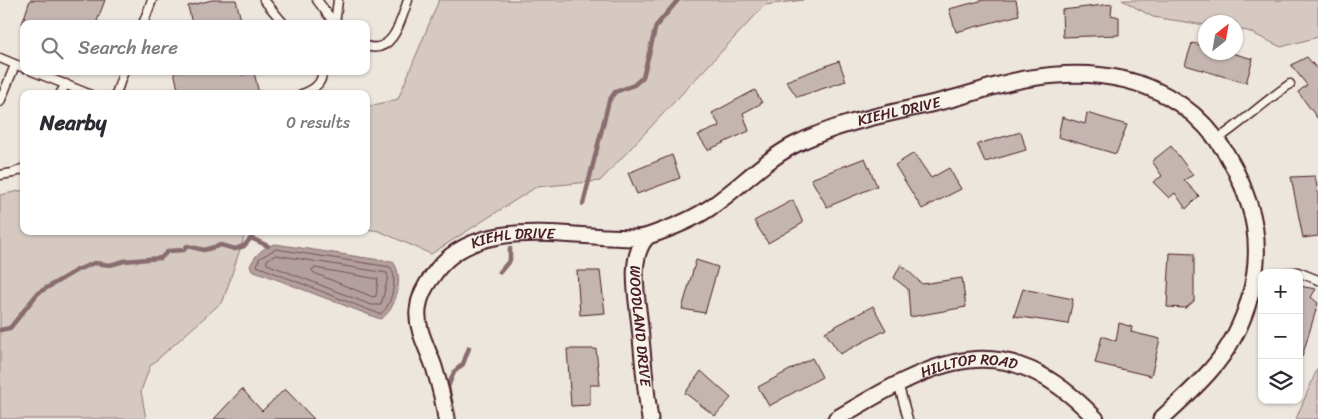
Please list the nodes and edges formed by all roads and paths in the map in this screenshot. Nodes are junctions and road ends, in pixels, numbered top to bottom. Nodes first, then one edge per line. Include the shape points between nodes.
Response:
1 (152, 0) edge
2 (264, 0) edge
3 (317, 0) edge
4 (338, 0) edge
5 (408, 0) edge
6 (144, 20) edge
7 (281, 20) edge
8 (332, 20) edge
9 (336, 20) edge
10 (370, 47) edge
11 (0, 58) edge
12 (15, 65) junction
13 (20, 67) edge
14 (42, 75) edge
15 (123, 75) edge
16 (322, 75) edge
17 (66, 84) junction
18 (1290, 84) dead end
19 (62, 90) edge
20 (80, 90) edge
21 (117, 90) edge
22 (310, 90) edge
23 (0, 102) edge
24 (1218, 140) junction
25 (20, 169) edge
26 (0, 175) edge
27 (647, 238) junction
28 (1303, 274) edge
29 (1318, 280) edge
30 (1257, 284) edge
31 (898, 383) junction
32 (839, 418) edge
33 (446, 419) edge
34 (650, 419) edge
35 (908, 419) edge
36 (1096, 419) edge
37 (1161, 419) edge

1 - 6 lane
2 - 7 lane
3 - 8 lane
4 - 9 lane
5 - 10 lane via 396,31 386,46
11 - 12 lane
12 - 13 lane
12 - 23 lane
14 - 17 lane
15 - 21 lane
16 - 22 lane via 319,85
17 - 19 lane
17 - 20 lane
18 - 24 lane
24 - 27 street, KIEHL DRIVE via 1195,114 1176,100 1141,83 1121,77 1082,73 1029,78 816,134 774,157 689,221
24 - 30 street, KIEHL DRIVE via 1242,182 1252,212
25 - 26 lane
27 - 33 street, KIEHL DRIVE via 495,236 465,247 447,259 421,294 418,309 418,324 435,369
27 - 34 street, WOODLAND DRIVE via 638,253 636,294
28 - 29 lane
30 - 37 street, KIEHL DRIVE via 1220,359
31 - 32 street, HILLTOP ROAD
31 - 35 lane
31 - 36 street, HILLTOP ROAD via 920,372 961,360 1005,361 1057,383

